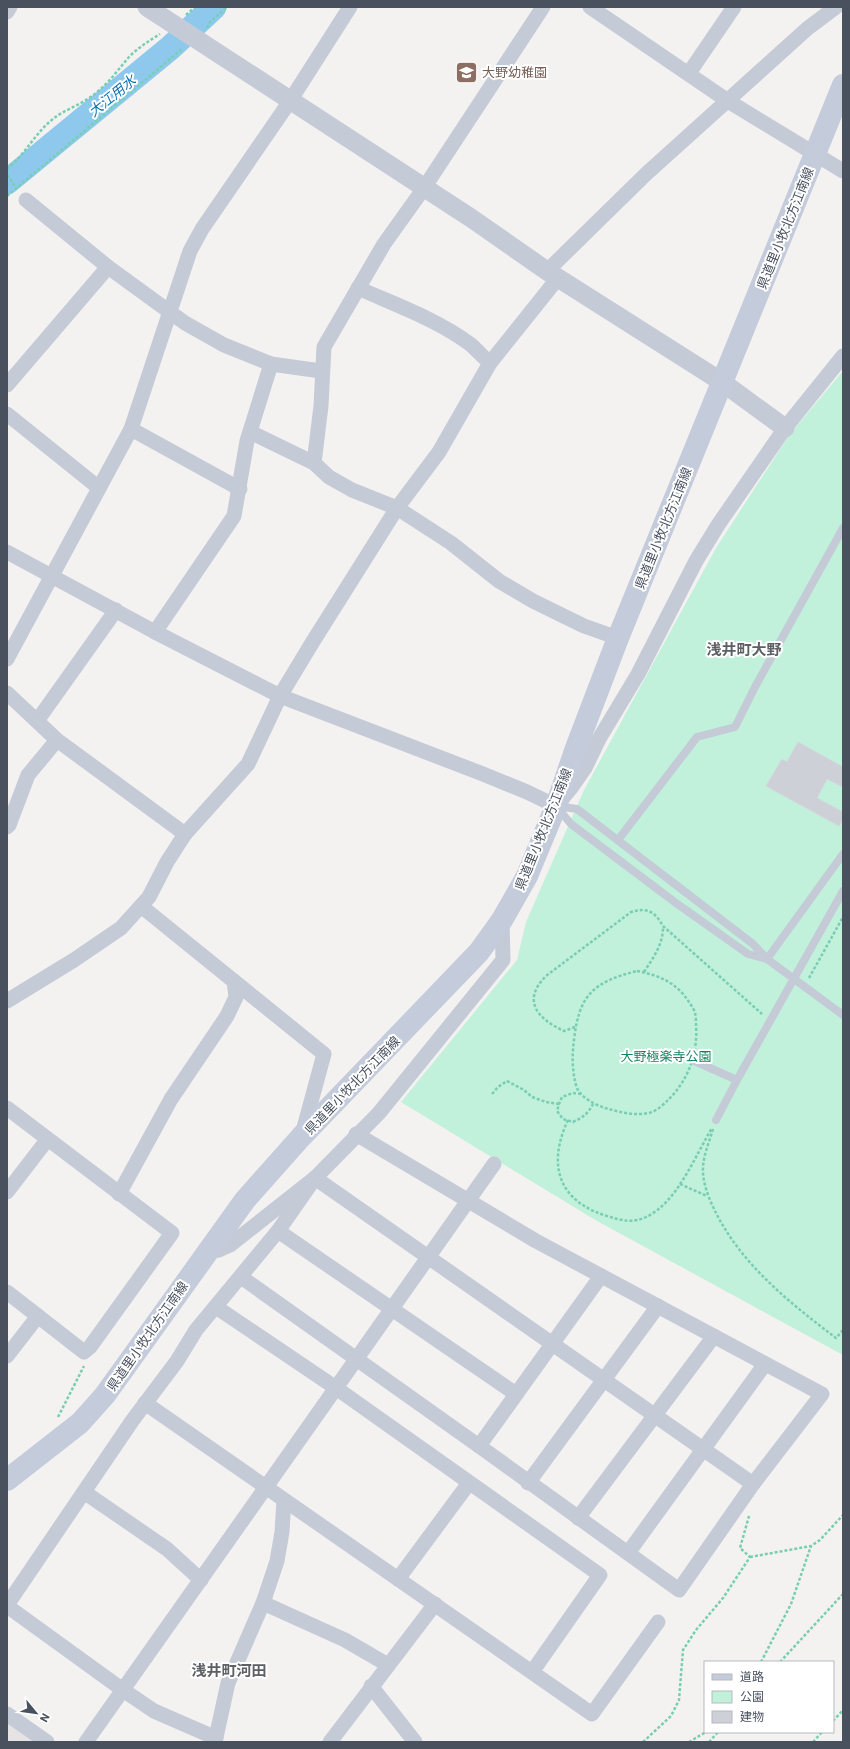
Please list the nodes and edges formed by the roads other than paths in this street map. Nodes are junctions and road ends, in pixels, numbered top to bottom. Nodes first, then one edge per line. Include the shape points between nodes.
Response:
1 (10, 7) edge
2 (147, 7) edge
3 (350, 7) edge
4 (543, 7) edge
5 (590, 7) edge
6 (734, 7) edge
7 (836, 7) edge
8 (7, 12) edge
9 (689, 73) junction
10 (843, 85) edge
11 (290, 101) junction
12 (728, 101) junction
13 (816, 153) junction
14 (843, 171) edge
15 (424, 188) junction
16 (26, 200) dead end
17 (108, 267) junction
18 (553, 274) junction
19 (358, 288) junction
20 (169, 312) junction
21 (843, 356) edge
22 (490, 363) junction
23 (271, 364) junction
24 (321, 372) junction
25 (722, 382) junction
26 (7, 385) edge
27 (7, 414) edge
28 (785, 428) junction
29 (131, 429) junction
30 (250, 432) junction
31 (314, 463) junction
32 (98, 488) junction
33 (240, 489) junction
34 (397, 508) junction
35 (843, 528) edge
36 (7, 552) edge
37 (53, 576) junction
38 (116, 610) junction
39 (155, 632) junction
40 (618, 638) junction
41 (7, 659) edge
42 (7, 693) edge
43 (280, 696) junction
44 (37, 720) junction
45 (58, 740) junction
46 (556, 806) junction
47 (7, 827) edge
48 (185, 834) junction
49 (618, 840) junction
50 (843, 854) edge
51 (843, 890) edge
52 (141, 906) junction
53 (502, 920) junction
54 (767, 959) junction
55 (795, 978) junction
56 (234, 981) junction
57 (7, 1001) edge
58 (843, 1015) edge
59 (692, 1060) road end
60 (737, 1080) junction
61 (7, 1108) edge
62 (716, 1120) road end
63 (356, 1134) junction
64 (301, 1137) junction
65 (48, 1140) junction
66 (494, 1164) dead end
67 (315, 1178) junction
68 (7, 1192) edge
69 (119, 1194) junction
70 (468, 1200) junction
71 (278, 1231) junction
72 (207, 1251) junction
73 (428, 1257) junction
74 (601, 1276) junction
75 (241, 1277) junction
76 (7, 1292) edge
77 (658, 1306) junction
78 (216, 1307) junction
79 (392, 1309) junction
80 (38, 1316) junction
81 (714, 1336) junction
82 (552, 1344) junction
83 (7, 1356) edge
84 (356, 1360) junction
85 (764, 1364) junction
86 (604, 1380) junction
87 (336, 1388) junction
88 (516, 1394) junction
89 (145, 1403) junction
90 (655, 1415) junction
91 (479, 1446) junction
92 (703, 1449) junction
93 (7, 1480) edge
94 (469, 1483) junction
95 (528, 1483) junction
96 (754, 1484) junction
97 (266, 1487) junction
98 (84, 1492) junction
99 (284, 1500) junction
100 (578, 1518) junction
101 (628, 1553) junction
102 (398, 1579) junction
103 (201, 1580) junction
104 (264, 1603) junction
105 (435, 1604) junction
106 (7, 1606) edge
107 (658, 1622) dead end
108 (388, 1665) junction
109 (532, 1672) junction
110 (372, 1686) junction
111 (123, 1690) junction
112 (7, 1714) edge
113 (216, 1740) edge
114 (47, 1742) edge
115 (86, 1742) edge
116 (330, 1742) edge
117 (415, 1742) edge

1 - 8 street
2 - 11 street
3 - 11 street
4 - 15 street
5 - 9 street
6 - 9 street
7 - 12 street via 808,28
9 - 12 street
10 - 13 main road, 県道里小牧北方江南線
11 - 15 street
11 - 20 street via 202,229 190,251
12 - 13 street
12 - 18 street via 646,174
13 - 14 street
13 - 25 main road, 県道里小牧北方江南線
15 - 18 street
15 - 19 street via 384,244
16 - 17 street
17 - 20 street
17 - 26 street
18 - 22 street
18 - 25 street
19 - 22 street via 452,332
19 - 24 street via 324,347
20 - 23 street via 185,324 224,345
20 - 29 street
21 - 28 street
22 - 34 street via 439,452
23 - 24 street
23 - 30 street
24 - 31 street via 321,406
25 - 28 street
25 - 40 main road, 県道里小牧北方江南線
27 - 32 street
28 - 46 street via 696,561 638,674 599,739 586,768
29 - 32 street
29 - 33 street
30 - 31 street
30 - 33 street
31 - 34 street via 329,477 352,490
32 - 37 street
33 - 39 street via 234,516
34 - 40 street via 450,543 499,581 584,626
34 - 43 street
35 - 49 lane via 735,727 697,738
36 - 37 street
37 - 38 street
37 - 41 street
38 - 39 street
38 - 44 street
39 - 43 street
40 - 46 main road, 県道里小牧北方江南線
42 - 44 street
43 - 46 street via 484,774
43 - 48 street via 248,764
44 - 45 street
45 - 47 street via 28,776
45 - 48 street
46 - 49 lane via 577,809
46 - 53 main road, 県道里小牧北方江南線 via 527,876
46 - 54 lane via 571,824 676,902 748,954
48 - 52 street via 149,897
49 - 54 lane via 753,944
50 - 54 lane
51 - 55 lane
52 - 56 street
52 - 57 street via 121,928
53 - 63 street via 503,960 379,1113
53 - 64 main road, 県道里小牧北方江南線 via 479,952
54 - 55 lane
55 - 58 lane
55 - 60 lane
56 - 64 street via 324,1054
56 - 69 street via 236,997 227,1016 171,1099
59 - 60 lane
60 - 62 lane
61 - 65 street
63 - 67 street
63 - 70 street
64 - 72 main road, 県道里小牧北方江南線 via 245,1200
65 - 68 street
65 - 69 street
66 - 70 street
67 - 71 street
67 - 72 street via 230,1246
67 - 73 street
69 - 80 street via 172,1233 90,1348 84,1352
70 - 73 street
70 - 74 street
71 - 75 street
71 - 79 street
72 - 93 main road, 県道里小牧北方江南線 via 105,1395 80,1423
73 - 79 street
73 - 82 street
74 - 77 street
74 - 82 street
75 - 78 street
75 - 84 street
76 - 80 street
77 - 81 street
77 - 86 street
78 - 87 street
78 - 89 street via 196,1330 177,1362
79 - 84 street
79 - 88 street
80 - 83 street
81 - 85 street
81 - 90 street
82 - 86 street
82 - 88 street
84 - 87 street
84 - 91 street
85 - 92 street
85 - 96 street via 822,1394
86 - 90 street
86 - 95 street
87 - 94 street
87 - 97 street
88 - 91 street
89 - 97 street
89 - 98 street
90 - 92 street
90 - 100 street
91 - 95 street
92 - 96 street
92 - 101 street
94 - 102 street
94 - 109 street via 600,1575
95 - 100 street
96 - 101 street via 679,1590
97 - 99 street
97 - 103 street
98 - 103 street via 167,1549
98 - 106 street
99 - 102 street
99 - 104 street via 277,1561
100 - 101 street
102 - 105 street
103 - 111 street
104 - 108 street via 345,1640
104 - 113 street via 228,1683
105 - 108 street
105 - 109 street
106 - 111 street
107 - 109 street via 592,1714
108 - 110 street
110 - 116 street
110 - 117 street
111 - 113 street via 154,1711
111 - 115 street
112 - 114 street

